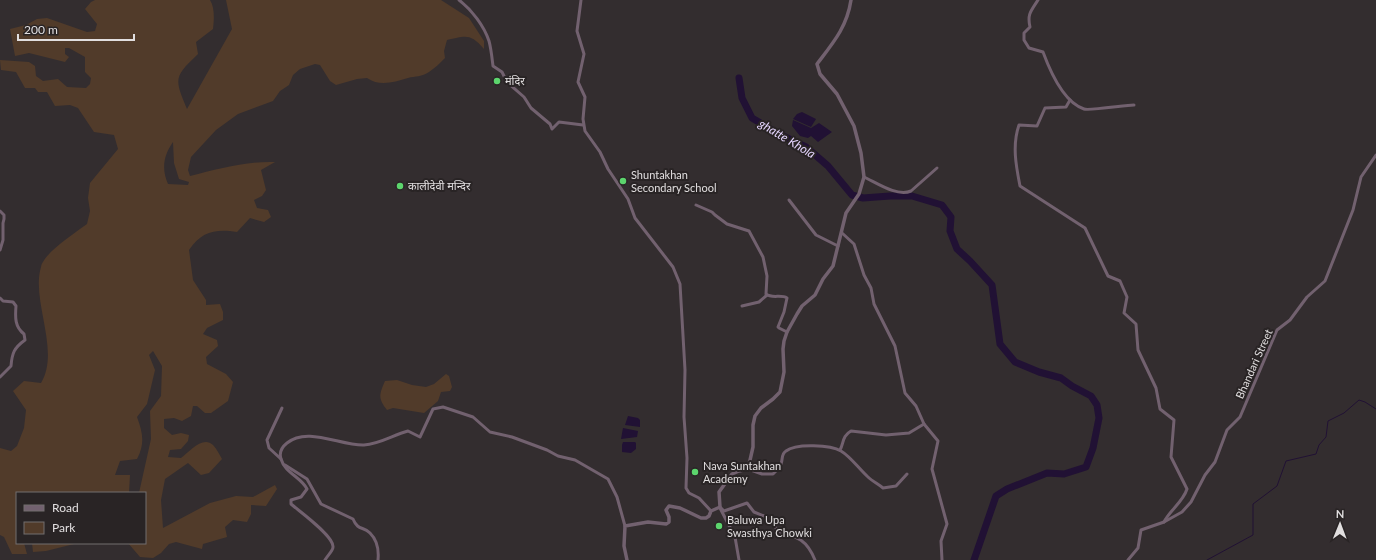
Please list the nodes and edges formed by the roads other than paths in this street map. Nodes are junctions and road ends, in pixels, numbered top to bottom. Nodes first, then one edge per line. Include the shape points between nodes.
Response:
1 (460, 0) edge
2 (581, 0) edge
3 (851, 0) edge
4 (1038, 0) edge
5 (1070, 100) junction
6 (1134, 105) dead end
7 (583, 125) junction
8 (1376, 155) edge
9 (937, 168) dead end
10 (864, 177) junction
11 (789, 200) dead end
12 (696, 205) dead end
13 (0, 212) edge
14 (842, 233) junction
15 (838, 246) junction
16 (0, 250) edge
17 (767, 295) junction
18 (0, 298) edge
19 (742, 306) dead end
20 (787, 332) junction
21 (0, 377) edge
22 (282, 408) dead end
23 (924, 424) junction
24 (840, 450) junction
25 (281, 459) junction
26 (283, 464) junction
27 (748, 469) junction
28 (907, 474) dead end
29 (720, 507) junction
30 (711, 511) junction
31 (1164, 522) junction
32 (625, 526) junction
33 (325, 560) edge
34 (378, 560) edge
35 (626, 560) edge
36 (740, 560) edge
37 (815, 560) edge
38 (942, 560) edge
39 (1128, 560) edge

1 - 7 street via 470,9 489,42 493,66 502,72 507,82 524,97 531,108 550,124 552,129 559,122
2 - 7 street via 577,31 584,54 578,82 585,97
3 - 10 street via 849,13 841,30 818,64 820,74 837,94 854,126
4 - 5 street via 1030,12 1030,27 1024,33 1024,40 1029,48 1043,52 1053,77
5 - 6 street via 1085,110
5 - 31 street via 1066,107 1045,108 1038,126 1019,125 1015,136 1020,186 1085,228 1108,276 1120,281 1127,296 1124,313 1136,324 1138,350 1156,388 1160,409 1174,420 1171,457 1187,489 1185,496
7 - 30 street via 628,199 635,218 673,267 680,284 685,370 686,488
8 - 31 street, Bhandari Street via 1361,177 1353,210 1325,280 1278,330 1240,417 1227,430 1214,462 1191,502 1182,512
9 - 10 street via 906,193
10 - 14 street via 859,194 846,213
11 - 15 street via 816,235
12 - 17 street via 712,212 727,224 749,231 763,257 767,273
13 - 16 street via 4,215
14 - 15 street
14 - 23 street via 854,244 871,288 874,304 895,346 905,393 916,406
15 - 20 street via 833,266 815,295 802,306
17 - 19 street via 757,303
17 - 20 street via 787,298 778,325
18 - 21 street via 13,302 16,306 18,329 24,334 25,340 17,346 12,355 11,366
20 - 27 street via 783,349 784,372 780,392 755,416 753,447
22 - 25 street via 267,440 269,448
23 - 24 street via 909,433 886,435 851,431 846,434
23 - 38 street via 938,441 932,469 947,524 941,541
24 - 27 street via 811,445 797,447 785,452 782,463 773,474 762,474
24 - 28 street via 883,488 896,486
25 - 26 street
25 - 32 street via 280,452 284,445 299,436 324,437 364,445 408,431 420,437 433,409 443,407 473,417 490,432 512,437 558,456 575,460 608,479 617,497
26 - 33 street via 307,489 301,497 291,500 291,504 330,538 332,549
26 - 34 street via 307,479 321,504 353,519 356,526 370,533 379,548
27 - 29 street via 732,474 719,492
29 - 30 street
29 - 36 street via 735,537
29 - 37 street via 724,510 747,503 754,512 769,518 778,532 796,536 810,549
30 - 32 street via 709,516 701,518 669,506 666,510 669,522 666,524 648,522
31 - 39 street, Bhandari Street via 1141,530 1138,548
32 - 35 street

